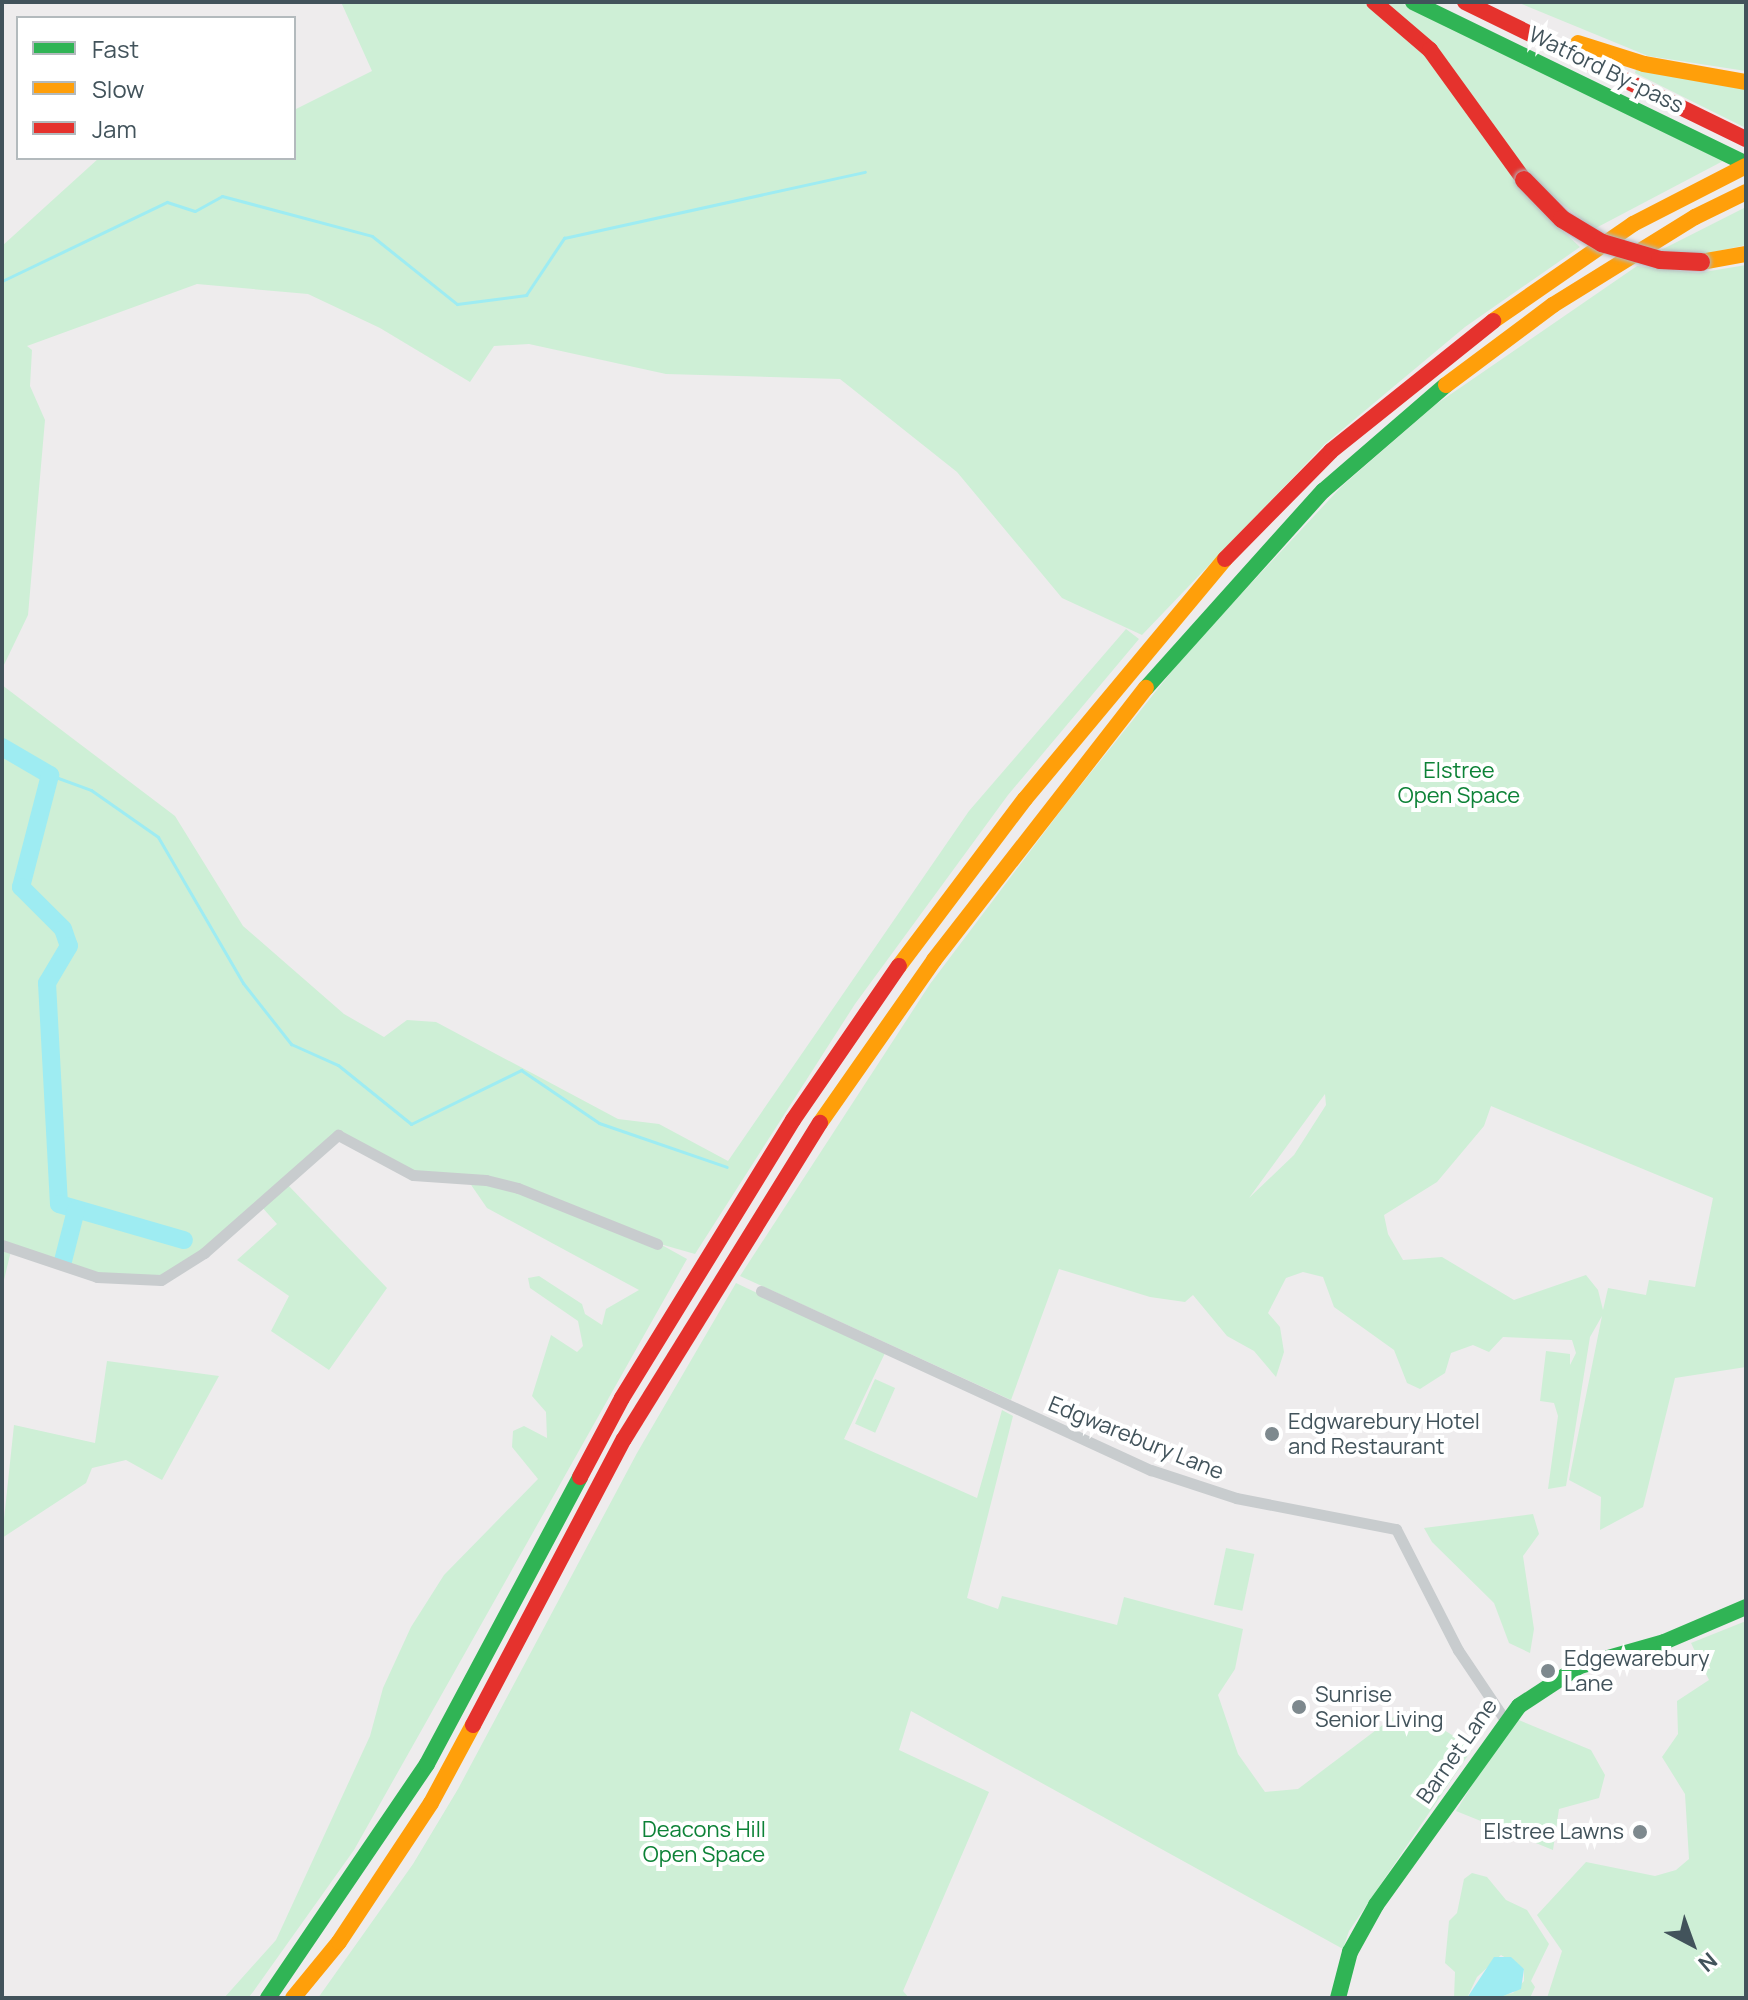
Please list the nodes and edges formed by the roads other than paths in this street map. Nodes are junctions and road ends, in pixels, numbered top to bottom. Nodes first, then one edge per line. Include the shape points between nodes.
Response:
1 (1374, 2) edge
2 (1413, 2) edge
3 (1473, 5) edge
4 (1746, 82) edge
5 (1746, 139) edge
6 (1746, 165) edge
7 (1746, 192) edge
8 (1746, 254) edge
9 (657, 1244) dead end
10 (2, 1245) edge
11 (761, 1291) dead end
12 (1746, 1607) edge
13 (1505, 1720) junction
14 (268, 1998) edge
15 (293, 1998) edge
16 (1338, 1998) edge

1 - 8 main road, bridge via 1430,50 1524,180 1562,219 1602,243 1660,260 1701,262
2 - 6 main road, Watford By-pass
3 - 4 main road via 1636,62
3 - 5 main road, Watford By-pass
6 - 14 main road via 1633,224 1523,297 1331,451 1227,557 1025,799 884,986 785,1132 622,1398 427,1764
7 - 15 main road via 1695,217 1553,305 1401,419 1323,491 1166,662 934,960 836,1098 624,1439 431,1803 339,1942
9 - 10 street via 518,1188 486,1180 413,1175 338,1135 204,1253 161,1280 97,1277
11 - 13 street, Edgwarebury Lane via 1151,1470 1236,1498 1396,1529 1458,1650
12 - 13 main road, Barnet Lane via 1664,1642 1565,1673
13 - 16 main road, Barnet Lane via 1356,1937

